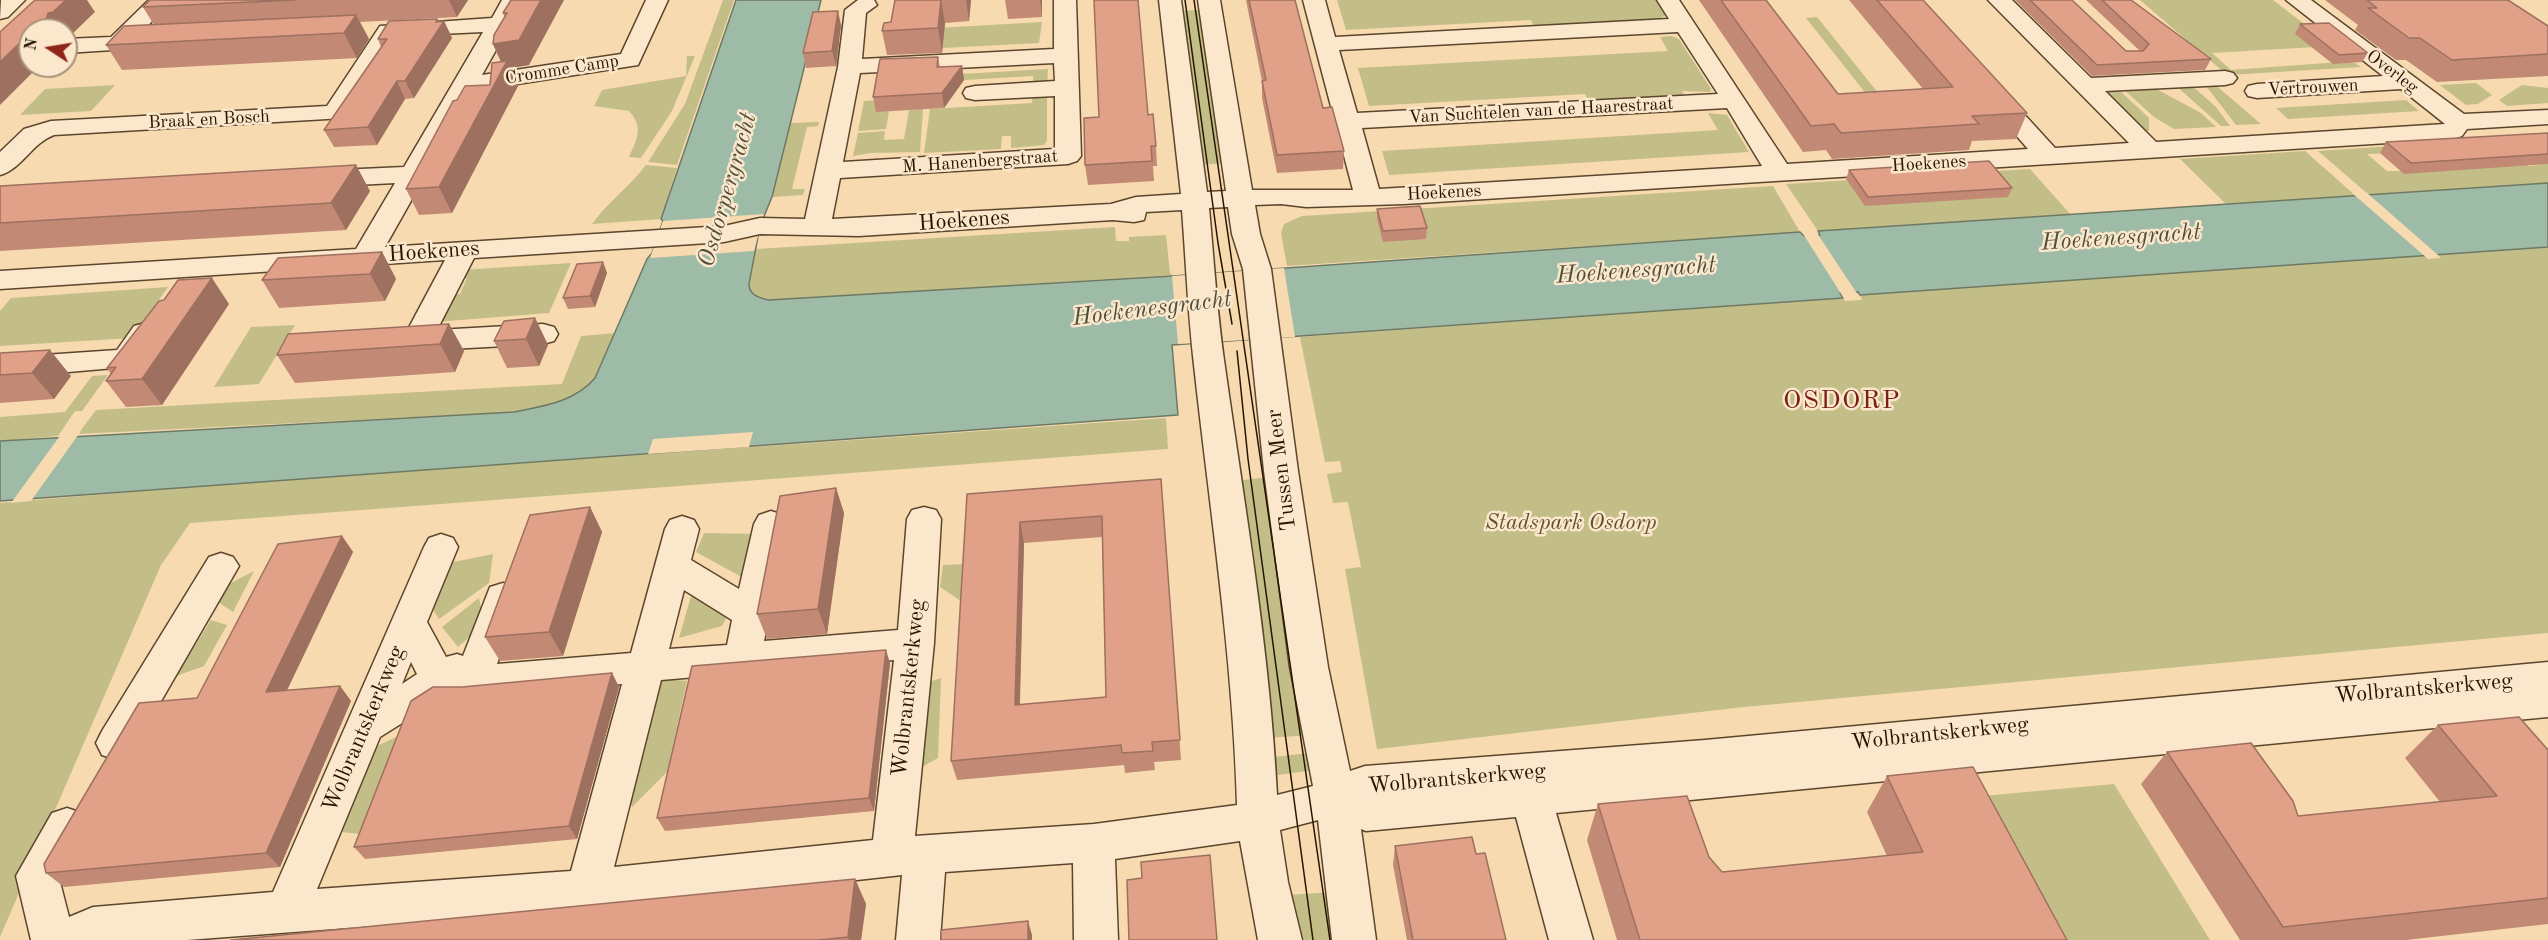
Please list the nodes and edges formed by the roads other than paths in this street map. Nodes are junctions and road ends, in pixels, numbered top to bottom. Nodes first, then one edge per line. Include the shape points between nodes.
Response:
1 (14, 0) edge
2 (160, 0) edge
3 (513, 0) edge
4 (657, 0) edge
5 (1065, 0) edge
6 (1170, 0) edge
7 (1209, 0) edge
8 (1314, 0) edge
9 (1668, 0) edge
10 (1999, 0) edge
11 (2297, 0) edge
12 (867, 3) edge
13 (0, 12) edge
14 (498, 24) junction
15 (1685, 25) junction
16 (176, 41) edge
17 (117, 44) junction
18 (1326, 44) junction
19 (78, 46) edge
20 (1066, 55) junction
21 (850, 67) junction
22 (1974, 74) edge
23 (2225, 78) dead end
24 (2406, 82) junction
25 (465, 85) junction
26 (2085, 86) junction
27 (1067, 88) junction
28 (2257, 91) dead end
29 (975, 93) dead end
30 (1734, 100) junction
31 (2548, 117) edge
32 (1347, 121) junction
33 (2459, 122) junction
34 (2150, 150) junction
35 (2049, 157) junction
36 (0, 167) edge
37 (828, 171) junction
38 (1778, 172) junction
39 (414, 174) junction
40 (296, 180) edge
41 (1368, 196) junction
42 (1241, 204) junction
43 (1195, 206) junction
44 (816, 229) junction
45 (464, 250) junction
46 (365, 258) junction
47 (195, 267) junction
48 (0, 280) edge
49 (543, 334) dead end
50 (417, 340) junction
51 (384, 343) edge
52 (0, 368) edge
53 (924, 519) dead end
54 (771, 524) dead end
55 (682, 529) dead end
56 (441, 546) dead end
57 (517, 562) edge
58 (221, 566) dead end
59 (673, 566) junction
60 (752, 614) junction
61 (409, 623) junction
62 (915, 643) junction
63 (742, 659) junction
64 (646, 669) junction
65 (464, 672) junction
66 (2548, 677) edge
67 (2483, 695) junction
68 (2548, 701) edge
69 (364, 727) junction
70 (2520, 737) edge
71 (1528, 785) junction
72 (1336, 798) junction
73 (1258, 819) junction
74 (1094, 843) junction
75 (909, 857) junction
76 (587, 890) junction
77 (286, 911) junction
78 (80, 934) edge
79 (52, 940) edge
80 (918, 940) edge
81 (1096, 940) edge
82 (1280, 940) edge
83 (1354, 940) edge
84 (1571, 940) edge

1 - 13 street
2 - 17 street
3 - 14 street
4 - 25 street, Cromme Camp via 630,60
5 - 20 street, M. Hanenbergstraat
6 - 43 street
7 - 42 street, Tussen Meer
8 - 18 street
9 - 15 street
10 - 26 street
11 - 24 street, Overleg
12 - 21 street via 874,10 871,29
14 - 25 street
14 - 36 street, Braak en Bosch via 376,31 334,113 51,128 33,134
15 - 18 street
15 - 30 street
16 - 17 street
17 - 19 street
18 - 32 street
20 - 21 street
20 - 27 street, M. Hanenbergstraat
21 - 37 street
22 - 35 street
23 - 26 street
24 - 28 street, Vertrouwen
24 - 33 street, Overleg
25 - 39 street
26 - 34 street
27 - 29 street
27 - 37 street, M. Hanenbergstraat via 1068,156
30 - 32 street, Van Suchtelen van de Haarestraat
30 - 38 street
31 - 33 street, Hoekenes
32 - 41 street
33 - 34 street, Hoekenes via 2453,131
34 - 35 street, Hoekenes
35 - 38 street, Hoekenes
37 - 44 street
38 - 41 street, Hoekenes
39 - 40 street
39 - 46 street
41 - 42 street, Hoekenes via 1306,199 1282,206
42 - 43 street, Hoekenes
42 - 72 street, Tussen Meer via 1247,241 1257,269 1309,668
43 - 44 street, Hoekenes via 1139,215 1113,212
43 - 73 street via 1209,364 1255,746
44 - 45 street, Hoekenes
45 - 46 street, Hoekenes
45 - 50 street
46 - 47 street, Hoekenes
47 - 48 street, Hoekenes
47 - 52 street via 126,359
49 - 50 street
50 - 51 street
53 - 62 street, Wolbrantskerkweg
54 - 60 street
55 - 59 street
56 - 61 street, Wolbrantskerkweg
57 - 65 street
58 - 79 street via 37,876
59 - 60 street
59 - 64 street
60 - 63 street
61 - 65 street
61 - 69 street, Wolbrantskerkweg
62 - 63 street
62 - 75 street, Wolbrantskerkweg
63 - 64 street
64 - 65 street
64 - 76 street
65 - 69 street
66 - 67 street, Wolbrantskerkweg
67 - 68 street, Wolbrantskerkweg
67 - 70 street
67 - 71 street, Wolbrantskerkweg
69 - 77 street, Wolbrantskerkweg
71 - 72 street, Wolbrantskerkweg via 1366,813
71 - 84 street
72 - 73 street, Wolbrantskerkweg
72 - 83 street, Tussen Meer
73 - 74 street, Wolbrantskerkweg
73 - 82 street
74 - 75 street, Wolbrantskerkweg
74 - 81 street
75 - 76 street, Wolbrantskerkweg
75 - 80 street
76 - 77 street, Wolbrantskerkweg
77 - 78 street, Wolbrantskerkweg

